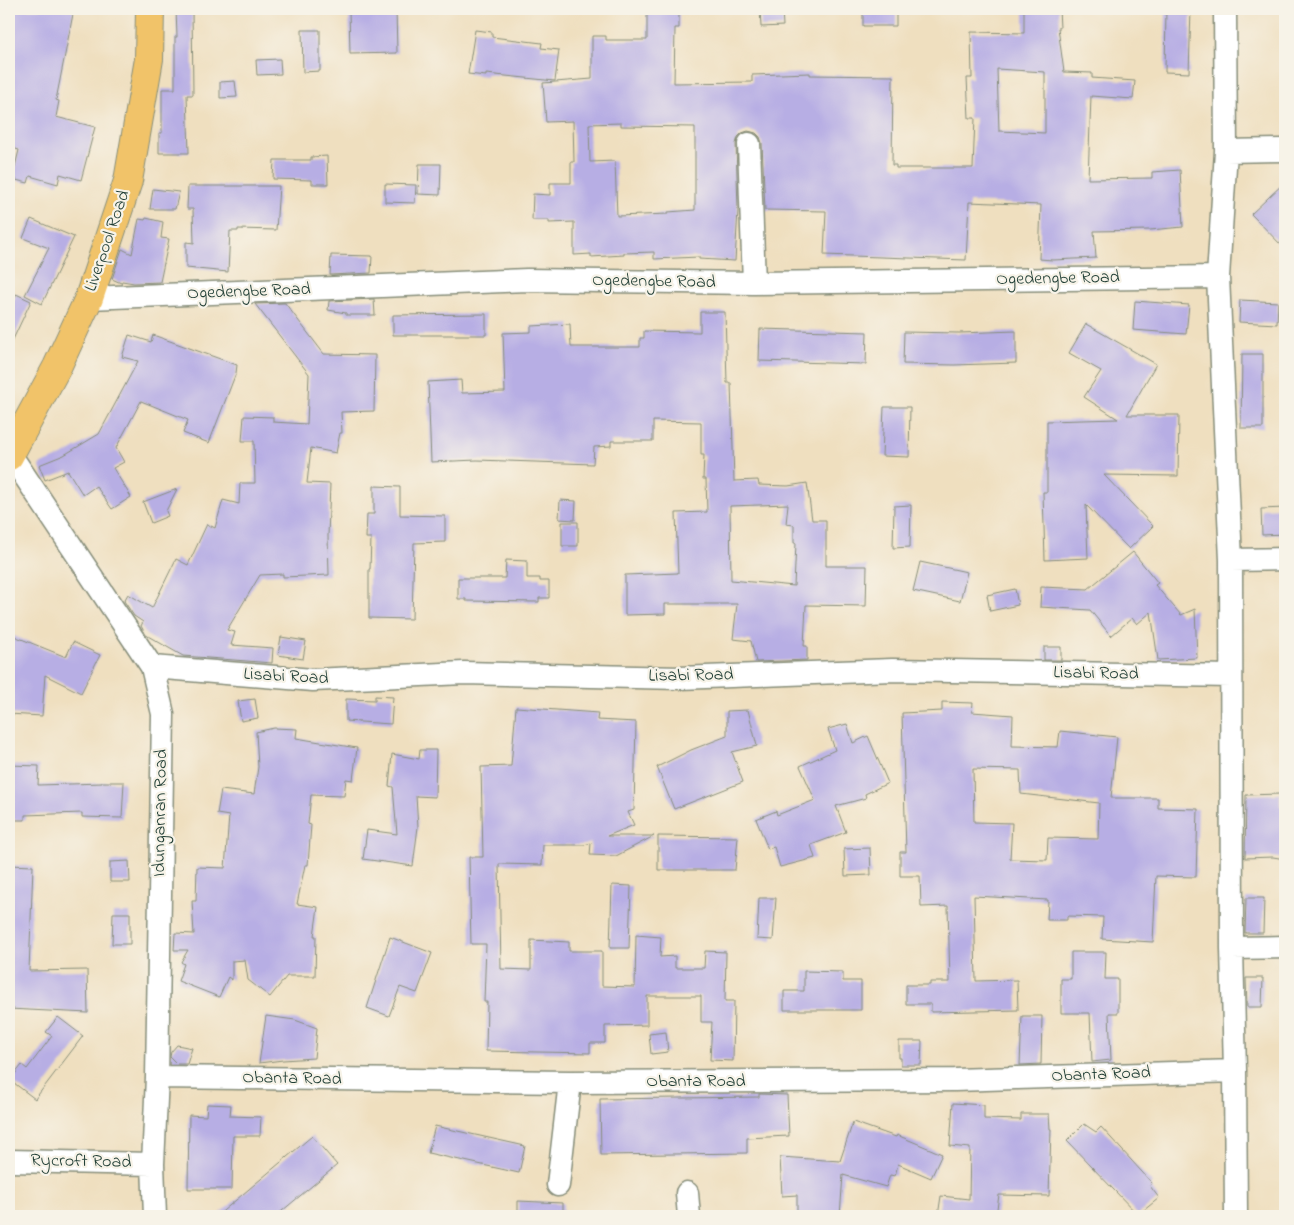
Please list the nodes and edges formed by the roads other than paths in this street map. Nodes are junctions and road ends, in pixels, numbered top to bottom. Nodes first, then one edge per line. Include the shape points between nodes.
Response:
1 (150, 9) edge
2 (1225, 9) edge
3 (749, 144) dead end
4 (1285, 150) edge
5 (1226, 151) junction
6 (1218, 277) junction
7 (754, 283) junction
8 (89, 298) junction
9 (10, 455) edge
10 (1285, 559) edge
11 (1231, 560) junction
12 (152, 667) junction
13 (1231, 676) junction
14 (1285, 947) edge
15 (1232, 948) junction
16 (1235, 1071) junction
17 (157, 1077) junction
18 (570, 1082) junction
19 (9, 1161) edge
20 (153, 1164) junction
21 (558, 1185) dead end
22 (687, 1193) dead end
23 (154, 1216) edge
24 (689, 1216) edge
25 (1236, 1216) edge

1 - 8 main road, Liverpool Road via 149,59 128,181
2 - 5 street
3 - 7 street
4 - 5 street
5 - 6 street
6 - 7 street, Ogedengbe Road
6 - 11 street
7 - 8 street, Ogedengbe Road via 527,280
8 - 9 main road, Liverpool Road
9 - 12 street, Idunganran Road
10 - 11 street
11 - 13 street
12 - 13 street, Lisabi Road via 312,680 464,673 680,678 892,670
12 - 17 street, Idunganran Road via 163,714
13 - 15 street
14 - 15 street
15 - 16 street
16 - 18 street, Obanta Road via 955,1080
16 - 25 street
17 - 18 street, Obanta Road
17 - 20 street, Idunganran Road
18 - 21 street
19 - 20 street, Rycroft Road
20 - 23 street, Idunganran Road
22 - 24 street

